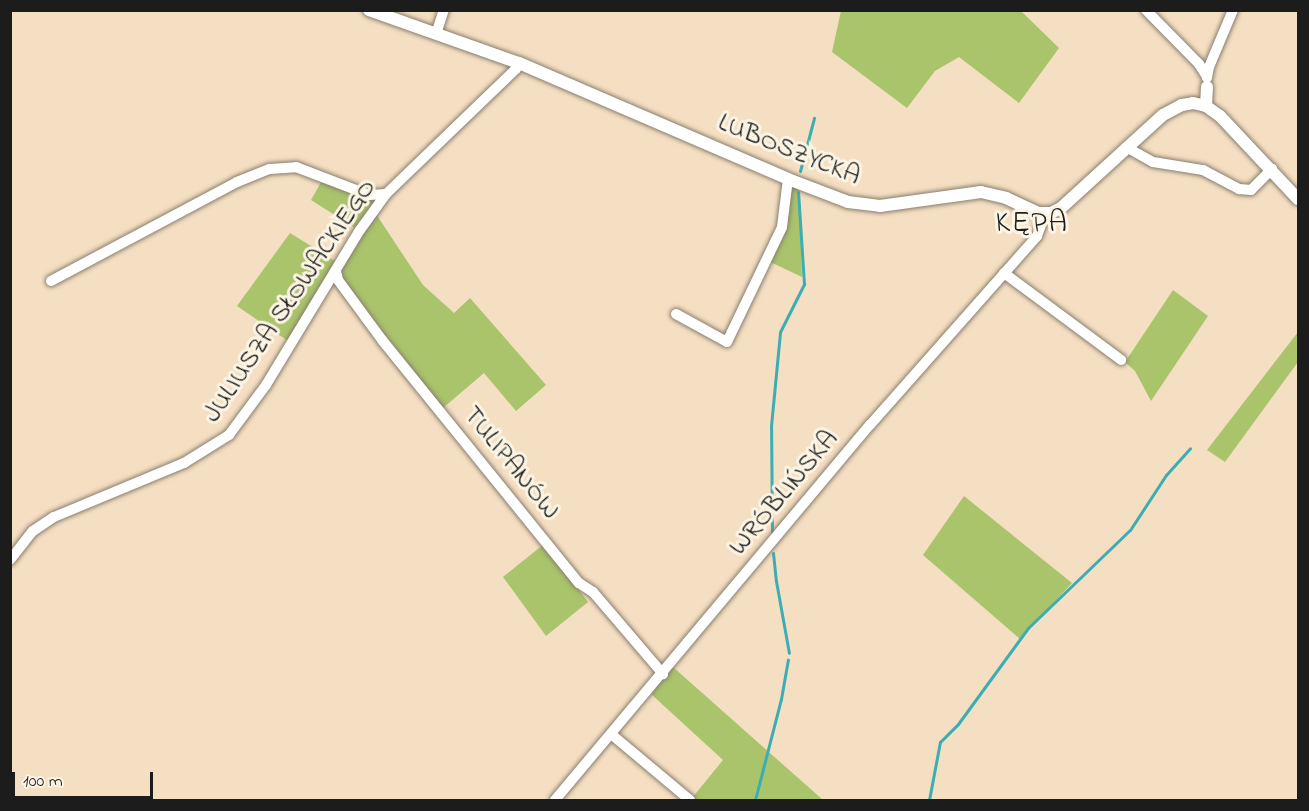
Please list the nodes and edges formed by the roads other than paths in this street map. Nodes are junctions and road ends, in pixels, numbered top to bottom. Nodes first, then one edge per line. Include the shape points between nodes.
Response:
1 (369, 10) edge
2 (444, 10) edge
3 (1146, 10) edge
4 (1233, 10) edge
5 (436, 34) junction
6 (519, 63) junction
7 (1207, 82) junction
8 (1206, 106) junction
9 (1126, 147) junction
10 (1272, 170) junction
11 (788, 179) junction
12 (386, 194) junction
13 (1299, 199) edge
14 (1045, 214) junction
15 (336, 271) junction
16 (1004, 273) junction
17 (51, 280) dead end
18 (676, 314) dead end
19 (1121, 360) dead end
20 (10, 560) edge
21 (663, 674) junction
22 (611, 734) junction
23 (555, 801) edge
24 (690, 801) edge

1 - 5 street, LUBOSZYCKA
2 - 5 street
3 - 7 street via 1199,64
4 - 7 street via 1209,67
5 - 6 street, LUBOSZYCKA
6 - 11 street, LUBOSZYCKA
6 - 12 street, JULIUSZA SŁOWACKIEGO
7 - 8 street
8 - 9 street via 1193,103 1171,110
8 - 10 street
9 - 10 street via 1153,162 1203,170 1239,189 1251,190
9 - 14 street via 1061,208
10 - 13 street
11 - 14 street, LUBOSZYCKA via 868,206 981,192
11 - 18 street via 782,227 727,342
12 - 15 street, JULIUSZA SŁOWACKIEGO
12 - 17 street via 369,195 296,167 270,169 237,182
14 - 16 street, WRÓBLIŃSKA via 1036,236
15 - 20 street, JULIUSZA SŁOWACKIEGO via 266,385 229,435 184,463 54,517 33,531
15 - 21 street, TULIPANÓW via 338,280 390,350 579,583 592,592
16 - 19 street
16 - 21 street, WRÓBLIŃSKA
21 - 22 street, WRÓBLIŃSKA
22 - 23 street, WRÓBLIŃSKA
22 - 24 street

